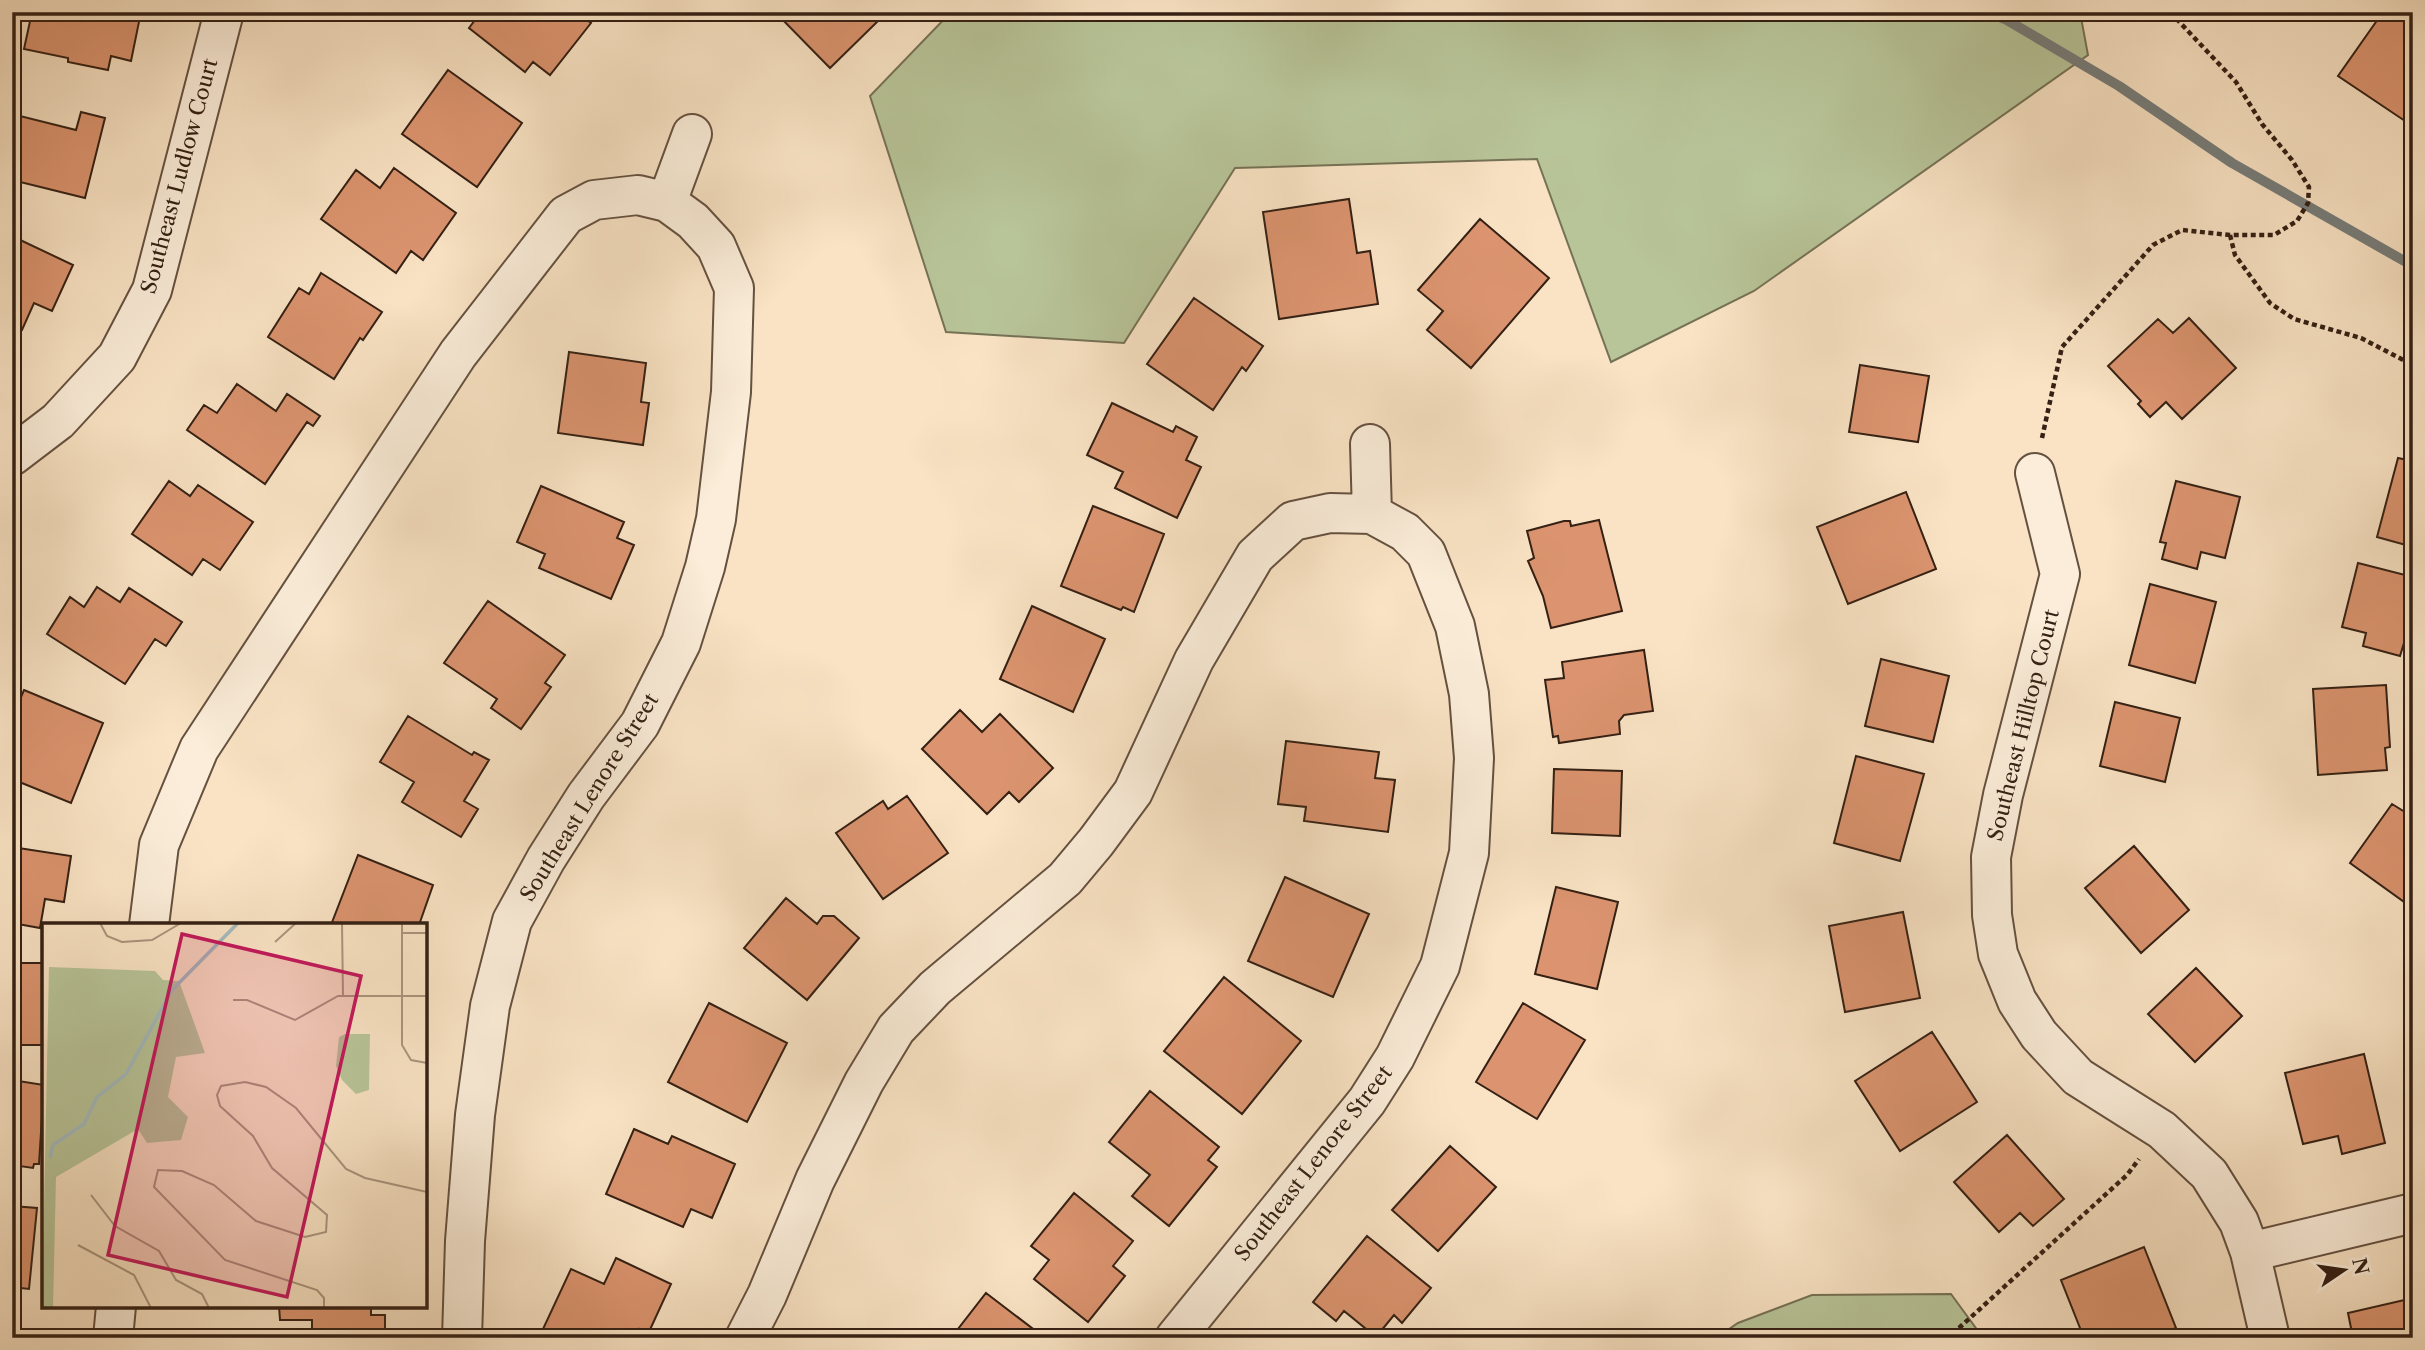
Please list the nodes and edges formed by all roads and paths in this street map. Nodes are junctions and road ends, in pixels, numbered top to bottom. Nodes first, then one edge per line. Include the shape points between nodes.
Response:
1 (224, 12) edge
2 (2170, 12) edge
3 (692, 134) dead end
4 (667, 202) junction
5 (2230, 235) junction
6 (2413, 365) edge
7 (1370, 444) dead end
8 (12, 456) edge
9 (2035, 473) joint
10 (1372, 514) junction
11 (149, 923) edge
12 (2139, 1162) dead end
13 (2413, 1213) edge
14 (2250, 1252) junction
15 (116, 1308) edge
16 (113, 1338) edge
17 (462, 1338) edge
18 (746, 1338) edge
19 (1175, 1338) edge
20 (1945, 1338) edge
21 (2270, 1338) edge

1 - 8 street, Southeast Ludlow Court via 152,290 117,358 58,421
2 - 5 path via 2236,82 2309,187 2308,203 2297,221 2274,235
3 - 4 street
4 - 11 street, Southeast Lenore Street via 638,195 594,200 566,215 458,354 199,749 159,845
4 - 17 street, Southeast Lenore Street via 716,246 734,288 732,392 716,519 681,643 640,724 586,796 512,920 490,1006 475,1115
5 - 6 path via 2235,256 2270,303 2294,319 2361,338
5 - 9 path via 2182,230 2153,245 2062,347
7 - 10 street
9 - 14 street, Southeast Hilltop Court via 2060,574 1991,857 1998,954 2017,1001 2039,1035 2078,1077 2162,1130 2208,1174 2239,1222
10 - 18 street, Southeast Lenore Street via 1330,513 1293,521 1255,556 1194,660 1133,792 1096,842 1065,879 935,988 896,1028 815,1180
10 - 19 street, Southeast Lenore Street via 1405,532 1426,553 1455,626 1469,694 1474,758 1469,853 1440,966 1395,1057 1367,1101
12 - 20 path
13 - 14 street
14 - 21 street, Southeast Hilltop Court
15 - 16 street

